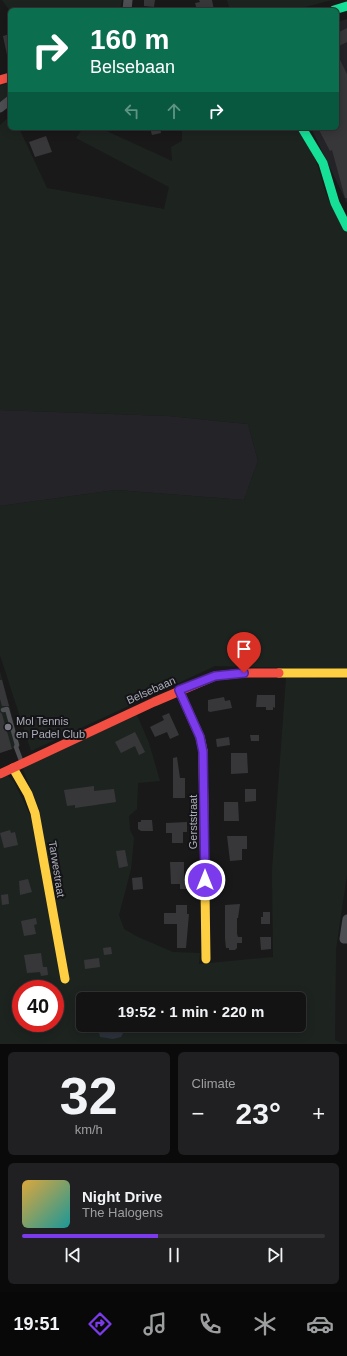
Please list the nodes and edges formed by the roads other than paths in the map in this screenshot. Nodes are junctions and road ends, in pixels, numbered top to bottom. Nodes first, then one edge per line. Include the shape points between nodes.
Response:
1 (8, 102) edge
2 (0, 108) edge
3 (303, 130) edge
4 (347, 227) edge
5 (347, 673) edge
6 (179, 690) junction
7 (3, 710) dead end
8 (22, 764) junction
9 (13, 768) junction
10 (0, 774) edge
11 (347, 919) edge
12 (345, 939) edge
13 (206, 959) dead end
14 (66, 979) dead end

1 - 2 street
3 - 4 street via 323,163
5 - 6 street, Belsebaan via 244,673 215,676
6 - 8 street, Belsebaan
6 - 13 street, Gerststraat via 200,737 203,752
7 - 8 lane via 7,709
8 - 9 street, Belsebaan
9 - 10 street, Belsebaan
9 - 14 street, Tarwestraat via 28,794 35,813
11 - 12 street

